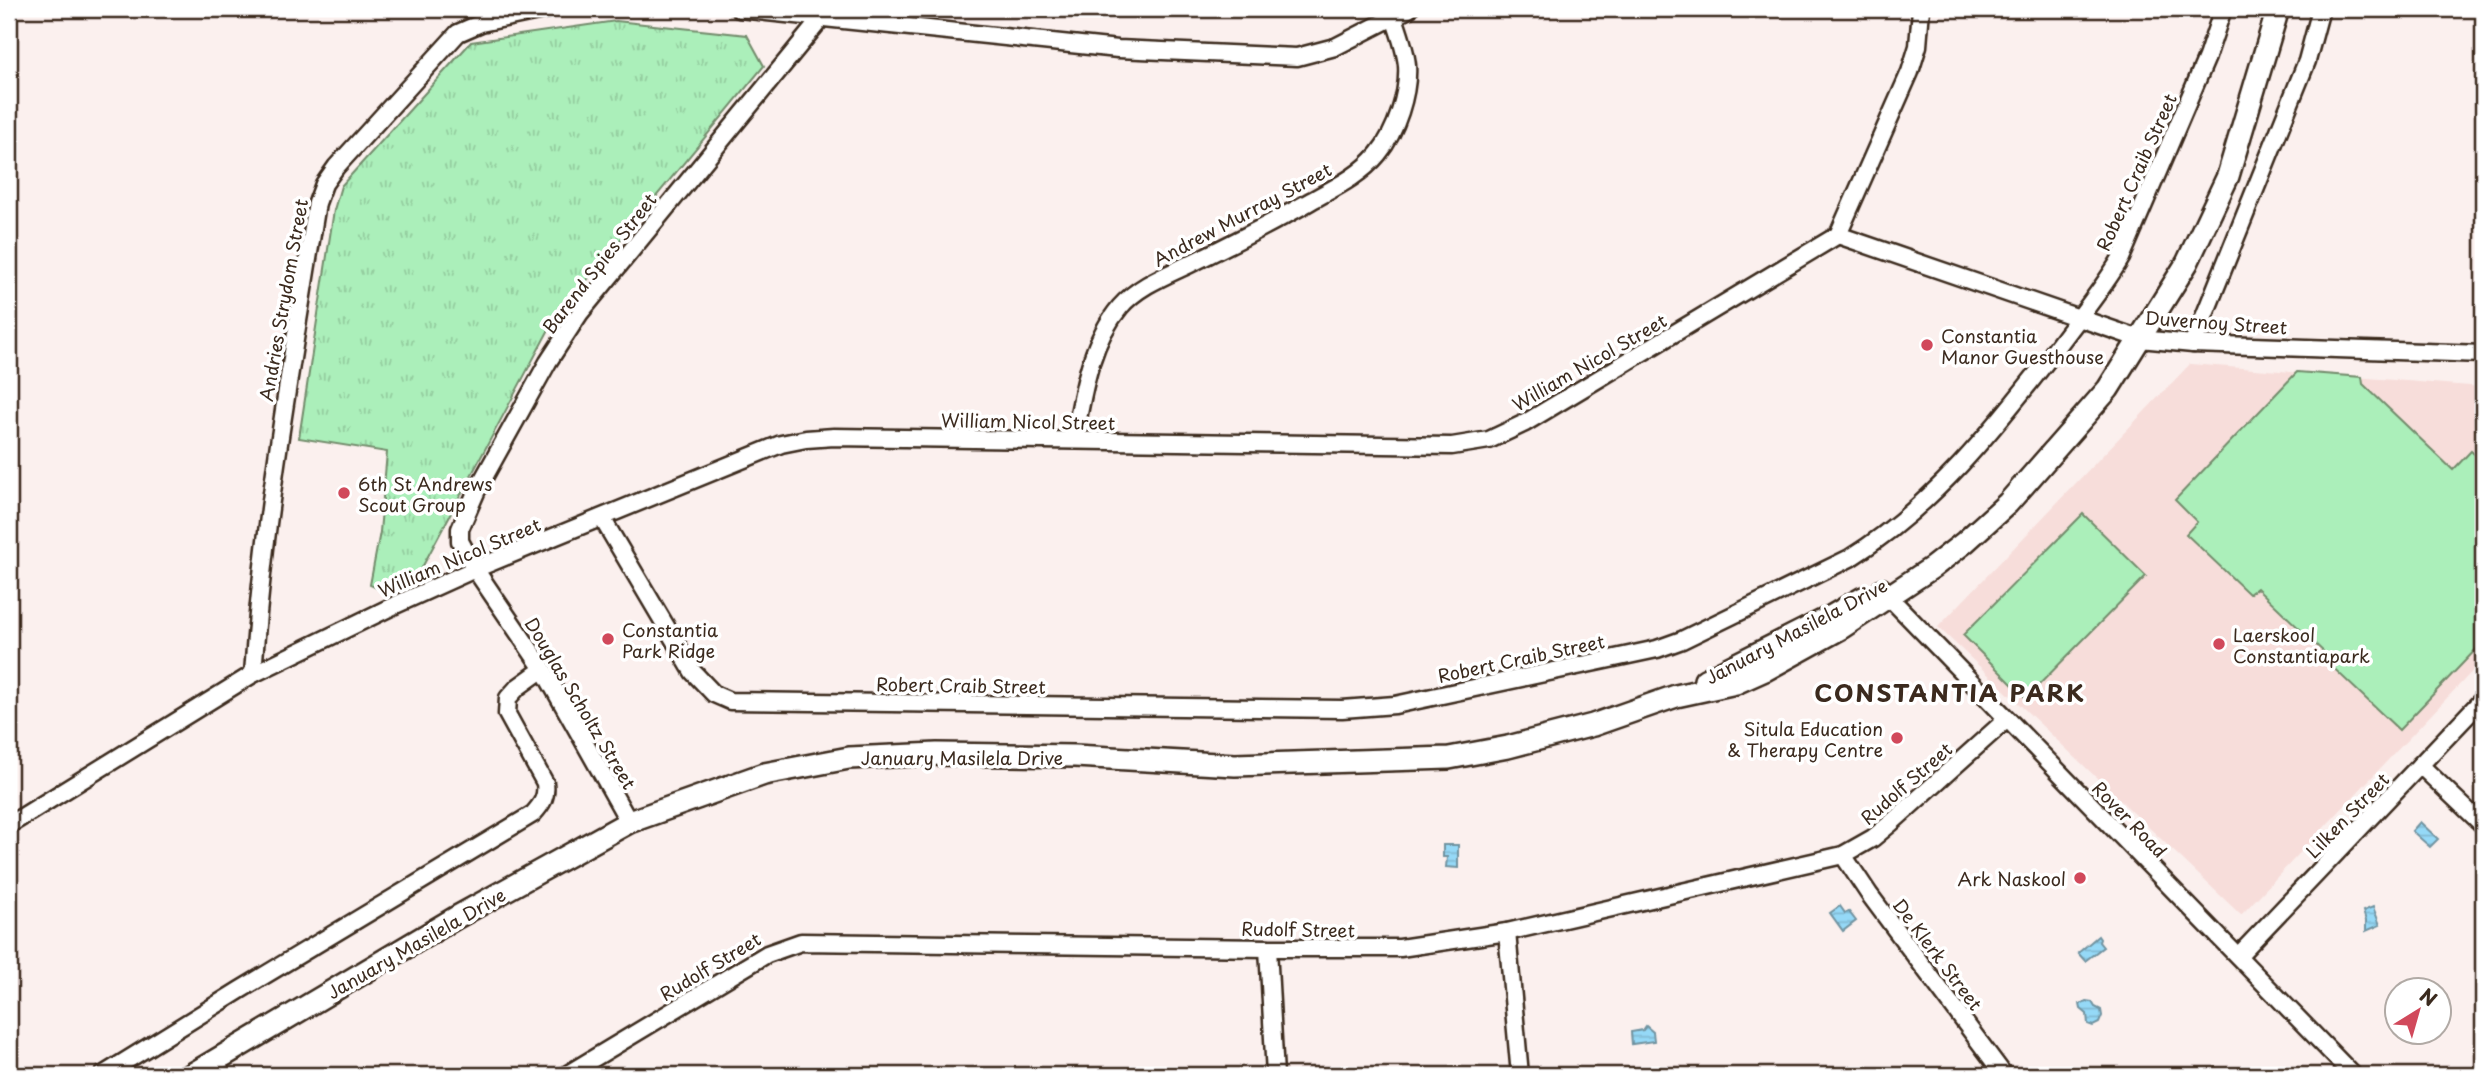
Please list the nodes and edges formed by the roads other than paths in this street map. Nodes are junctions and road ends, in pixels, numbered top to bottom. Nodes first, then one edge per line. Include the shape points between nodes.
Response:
1 (548, 9) edge
2 (739, 9) edge
3 (1409, 9) edge
4 (1921, 9) edge
5 (2223, 9) edge
6 (2266, 9) edge
7 (2278, 9) edge
8 (2321, 9) edge
9 (826, 13) edge
10 (1392, 13) edge
11 (1838, 236) junction
12 (2078, 318) junction
13 (2135, 337) junction
14 (2193, 344) junction
15 (2483, 354) edge
16 (1074, 440) junction
17 (602, 518) junction
18 (475, 569) junction
19 (1885, 592) junction
20 (543, 669) junction
21 (253, 674) junction
22 (2483, 699) edge
23 (2006, 720) junction
24 (2420, 765) junction
25 (629, 822) junction
26 (9, 825) edge
27 (2483, 825) edge
28 (1843, 855) junction
29 (1507, 932) junction
30 (1268, 948) junction
31 (2238, 956) junction
32 (103, 1075) edge
33 (191, 1075) edge
34 (566, 1075) edge
35 (1275, 1075) edge
36 (1520, 1075) edge
37 (2004, 1075) edge
38 (2353, 1075) edge

1 - 21 street, Andries Strydom Street via 481,23 458,33 324,184 317,203 272,484
2 - 9 street
3 - 10 street
4 - 11 street via 1910,72
5 - 12 street, Robert Craib Street via 2129,243
6 - 13 main road, January Masilela Drive via 2227,144
7 - 13 main road, January Masilela Drive via 2228,176 2187,263
8 - 14 street via 2307,61
9 - 10 street via 1118,49 1297,57 1335,47
9 - 18 street, Barend Spies Street via 560,341 464,517 460,541
10 - 16 street, Andrew Murray Street via 1406,58 1406,76 1394,124 1379,153 1342,184 1140,288 1104,328 1088,371
11 - 12 street, Duvernoy Street
11 - 16 street, William Nicol Street via 1489,440 1452,446
12 - 13 street, Duvernoy Street
12 - 17 street, Robert Craib Street via 1969,457 1915,508 1850,558 1657,649 1395,705 1342,709 730,701 714,694 693,672
13 - 14 street, Duvernoy Street
13 - 19 main road, January Masilela Drive via 2108,389 2008,503 1965,542
14 - 15 street, Duvernoy Street
16 - 17 street, William Nicol Street via 806,439 781,444
17 - 18 street, William Nicol Street
18 - 20 street, Douglas Scholtz Street
18 - 21 street, William Nicol Street
19 - 23 street, Rover Road
19 - 25 main road, January Masilela Drive via 1841,628 1736,682 1676,696 1593,725 1449,758 1235,765 1047,755 849,758 764,774
20 - 25 street, Douglas Scholtz Street
20 - 32 street via 508,698 507,714 545,783 542,804 533,814
21 - 26 street, William Nicol Street
22 - 24 street, Lilken Street
23 - 28 street, Rudolf Street via 1892,823
23 - 31 street, Rover Road
24 - 27 street
24 - 31 street, Lilken Street
25 - 33 main road, January Masilela Drive via 457,917
28 - 29 street, Rudolf Street
28 - 37 street, De Klerk Street
29 - 30 street, Rudolf Street via 1400,948
29 - 36 street
30 - 34 street, Rudolf Street via 801,942 767,954
30 - 35 street
31 - 38 street, Rover Road

